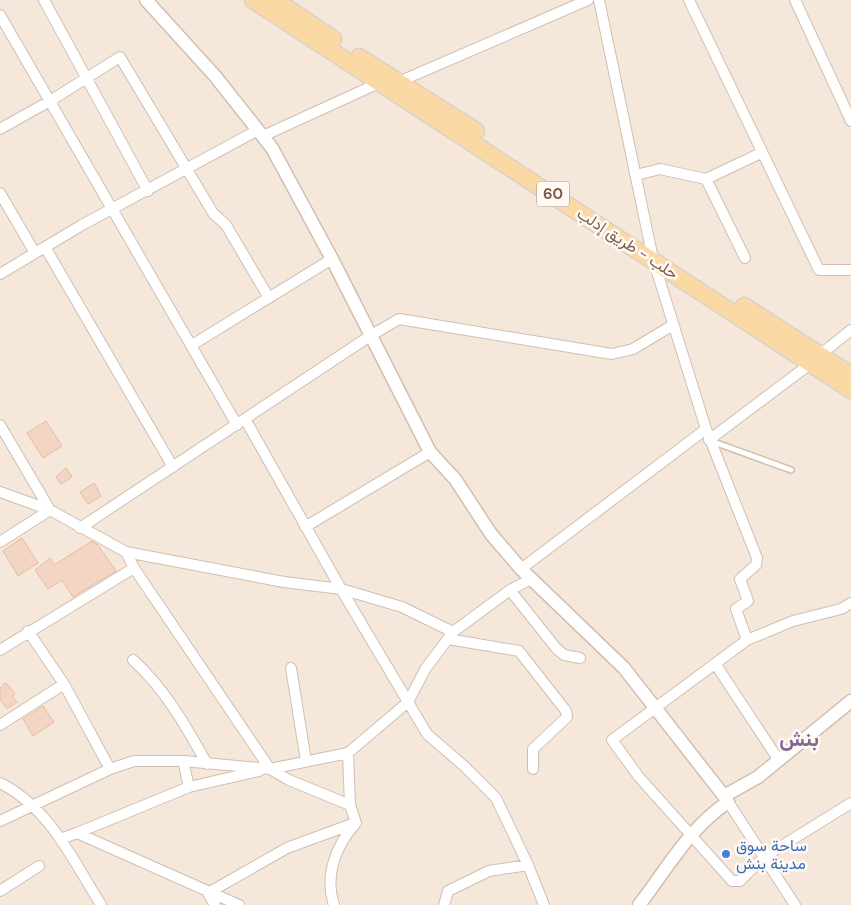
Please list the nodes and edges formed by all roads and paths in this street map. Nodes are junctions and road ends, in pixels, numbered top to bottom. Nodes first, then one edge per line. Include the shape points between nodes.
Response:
1 (44, 0) edge
2 (146, 0) edge
3 (253, 0) edge
4 (275, 0) edge
5 (588, 0) edge
6 (598, 0) edge
7 (689, 0) edge
8 (795, 0) edge
9 (0, 15) edge
10 (87, 76) junction
11 (389, 84) junction
12 (50, 101) junction
13 (851, 121) edge
14 (0, 129) edge
15 (261, 133) junction
16 (761, 153) junction
17 (187, 169) junction
18 (636, 176) junction
19 (706, 179) junction
20 (148, 191) junction
21 (0, 193) edge
22 (113, 209) junction
23 (45, 247) junction
24 (652, 252) junction
25 (35, 253) junction
26 (745, 258) dead end
27 (332, 259) junction
28 (851, 270) edge
29 (0, 274) edge
30 (268, 298) junction
31 (673, 324) junction
32 (851, 330) edge
33 (370, 336) junction
34 (192, 346) junction
35 (815, 360) junction
36 (851, 375) edge
37 (851, 390) edge
38 (241, 422) junction
39 (0, 425) edge
40 (706, 429) junction
41 (709, 440) junction
42 (430, 452) junction
43 (173, 467) junction
44 (791, 470) dead end
45 (0, 492) edge
46 (50, 510) junction
47 (305, 527) junction
48 (80, 528) junction
49 (0, 542) edge
50 (126, 552) junction
51 (134, 568) junction
52 (521, 569) junction
53 (531, 580) junction
54 (340, 589) junction
55 (510, 590) junction
56 (851, 603) edge
57 (28, 631) junction
58 (450, 636) junction
59 (747, 640) junction
60 (0, 650) edge
61 (580, 658) dead end
62 (133, 660) dead end
63 (716, 665) junction
64 (291, 668) dead end
65 (64, 684) junction
66 (851, 701) edge
67 (408, 702) junction
68 (656, 708) junction
69 (0, 725) edge
70 (348, 753) junction
71 (778, 759) junction
72 (306, 761) junction
73 (183, 762) junction
74 (207, 764) junction
75 (110, 769) junction
76 (270, 769) junction
77 (533, 769) dead end
78 (0, 783) edge
79 (189, 787) junction
80 (726, 799) junction
81 (851, 803) edge
82 (34, 804) junction
83 (350, 805) junction
84 (0, 821) edge
85 (356, 823) junction
86 (77, 833) junction
87 (690, 835) junction
88 (60, 838) junction
89 (764, 857) junction
90 (528, 865) junction
91 (39, 866) dead end
92 (0, 891) edge
93 (208, 893) junction
94 (101, 905) edge
95 (215, 905) edge
96 (239, 905) edge
97 (334, 905) edge
98 (444, 905) edge
99 (544, 905) edge
100 (639, 905) edge
101 (795, 905) edge

1 - 10 street
2 - 15 street
3 - 11 main road, حلب - طريق إدلب / 60
4 - 11 main road, حلب - طريق إدلب / 60 via 362,59
5 - 11 street
6 - 18 street
7 - 16 street
8 - 13 street
9 - 12 street
10 - 12 street
10 - 17 street via 120,57
10 - 20 street
11 - 15 street
11 - 24 main road, حلب - طريق إدلب / 60
12 - 14 street
12 - 22 street
15 - 17 street
15 - 27 street
16 - 19 street
16 - 28 street via 819,270
17 - 20 street
17 - 30 street via 213,213 226,224
18 - 19 street via 660,169
18 - 24 street
19 - 26 street
20 - 22 street
21 - 25 street
22 - 23 street
22 - 34 street
23 - 25 street
23 - 43 street
24 - 31 street
24 - 35 main road, حلب - طريق إدلب / 60
25 - 29 street
27 - 30 street
27 - 33 street
30 - 34 street
31 - 33 street via 634,349 612,354 399,319
31 - 40 street
32 - 35 street
33 - 38 street
33 - 42 street
34 - 38 street
35 - 36 main road, حلب - طريق إدلب / 60
35 - 37 main road, حلب - طريق إدلب / 60
35 - 41 street
38 - 43 street
38 - 47 street
39 - 46 street
40 - 41 street
40 - 52 street
41 - 44 lane
41 - 59 street via 757,558 756,565 740,579 748,601 736,609
42 - 47 street
42 - 52 street via 455,479 491,534
43 - 48 street
45 - 46 street
46 - 48 street
46 - 49 street
47 - 54 street
48 - 50 street
50 - 51 street
50 - 54 street via 284,582
51 - 57 street
51 - 76 street
52 - 53 street
53 - 55 street
53 - 68 street via 624,668
54 - 58 street via 402,607
54 - 67 street
55 - 58 street
55 - 61 street via 556,648 564,655
56 - 59 street
57 - 60 street
57 - 65 street
58 - 67 street via 426,668
58 - 77 street via 519,651 566,711 567,718 534,749
59 - 63 street
62 - 74 street via 171,703
63 - 68 street
63 - 71 street
64 - 72 street
65 - 69 street
65 - 75 street
66 - 71 street
67 - 70 street
67 - 90 street via 427,734 496,798
68 - 80 street
68 - 87 street via 612,740 639,777
70 - 72 street
70 - 83 street
71 - 80 street
72 - 76 street
73 - 74 street
73 - 75 street via 134,761
73 - 79 street
74 - 76 street
75 - 82 street
76 - 79 street
76 - 83 street
78 - 82 street
79 - 86 street
80 - 87 street
80 - 89 street
81 - 89 street
82 - 84 street
82 - 88 street
83 - 85 street
85 - 93 street via 287,848
85 - 97 street via 346,834 330,874
86 - 88 street
86 - 93 street
87 - 89 street via 732,882 740,881
87 - 100 street
88 - 94 street
89 - 101 street
90 - 98 street via 489,871 448,891
90 - 99 street
91 - 92 street
93 - 95 street
93 - 96 street

